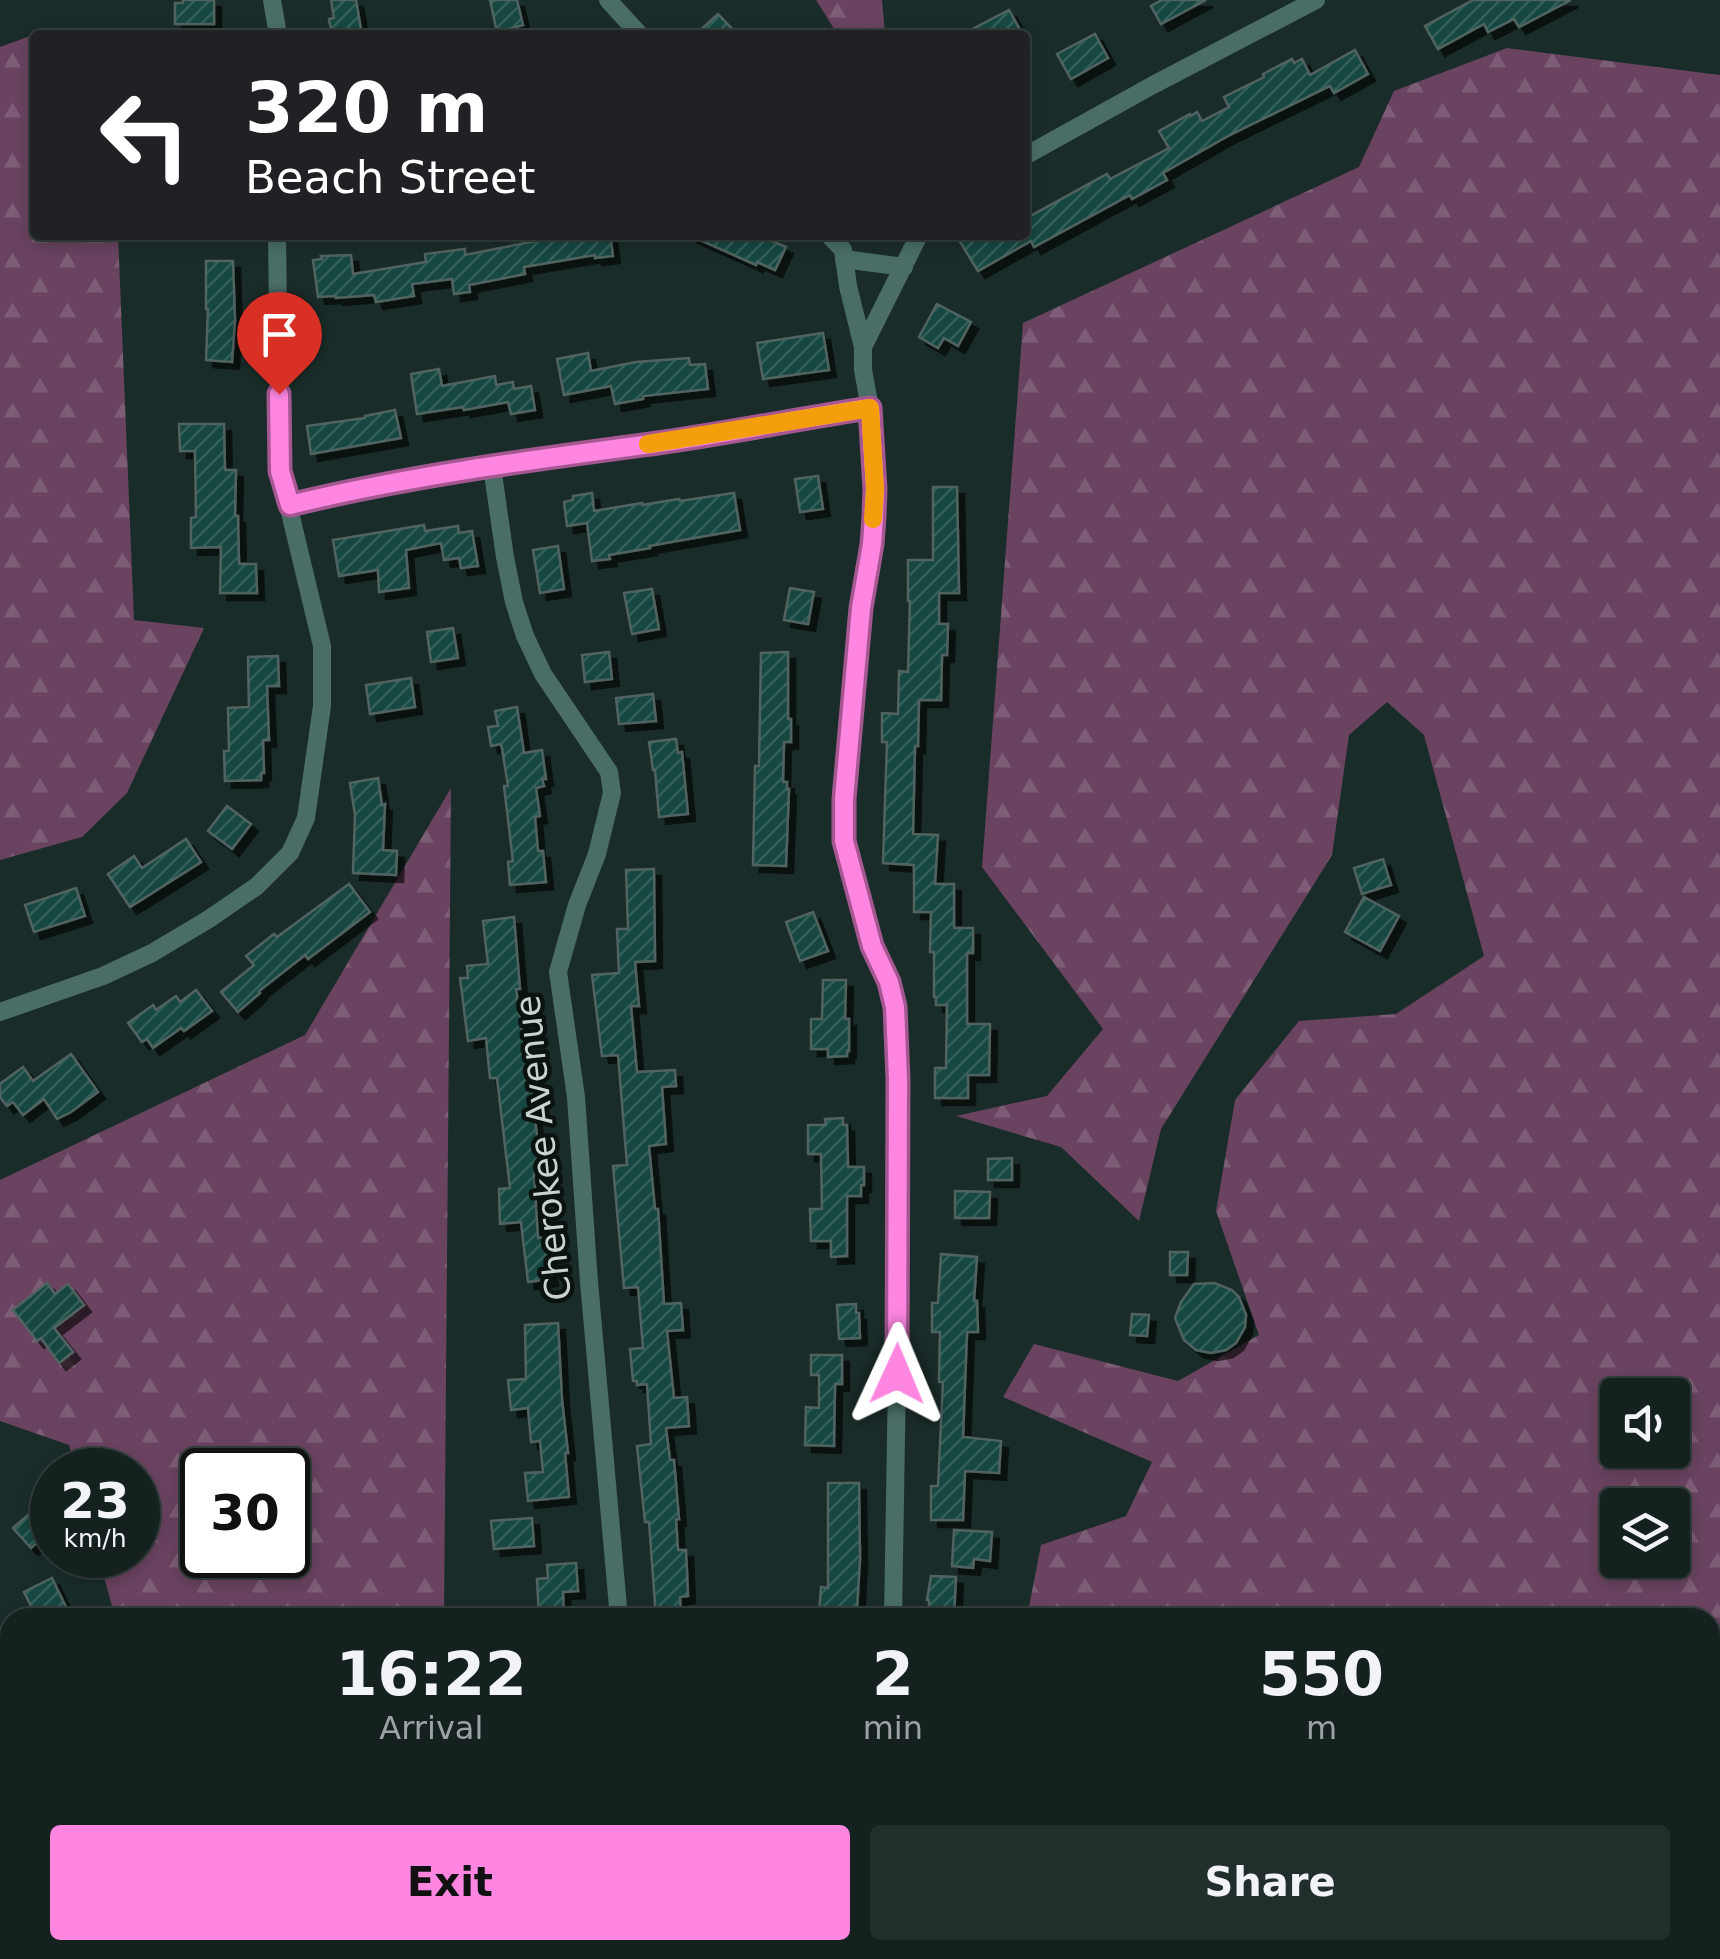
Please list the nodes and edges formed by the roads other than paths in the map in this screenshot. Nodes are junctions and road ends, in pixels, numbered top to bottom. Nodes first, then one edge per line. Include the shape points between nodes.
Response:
1 (272, 0) edge
2 (608, 0) edge
3 (1316, 0) edge
4 (277, 30) edge
5 (635, 30) edge
6 (1030, 153) edge
7 (277, 240) edge
8 (834, 240) edge
9 (918, 240) edge
10 (844, 260) junction
11 (904, 267) junction
12 (863, 346) junction
13 (870, 408) junction
14 (492, 467) junction
15 (290, 505) junction
16 (0, 1012) edge
17 (618, 1608) edge
18 (893, 1608) edge

1 - 4 street
2 - 5 street
3 - 6 street
7 - 15 street via 280,471
8 - 10 street
9 - 11 street
10 - 11 street
10 - 12 street
11 - 12 street
12 - 13 street
13 - 14 street
13 - 18 street via 873,526 844,841 872,946 889,982 898,1043
14 - 15 street
14 - 17 street, Cherokee Avenue via 525,636 609,772 612,793 558,972 576,1097
15 - 16 street via 322,646 322,706 306,818 290,853 257,886 152,953

